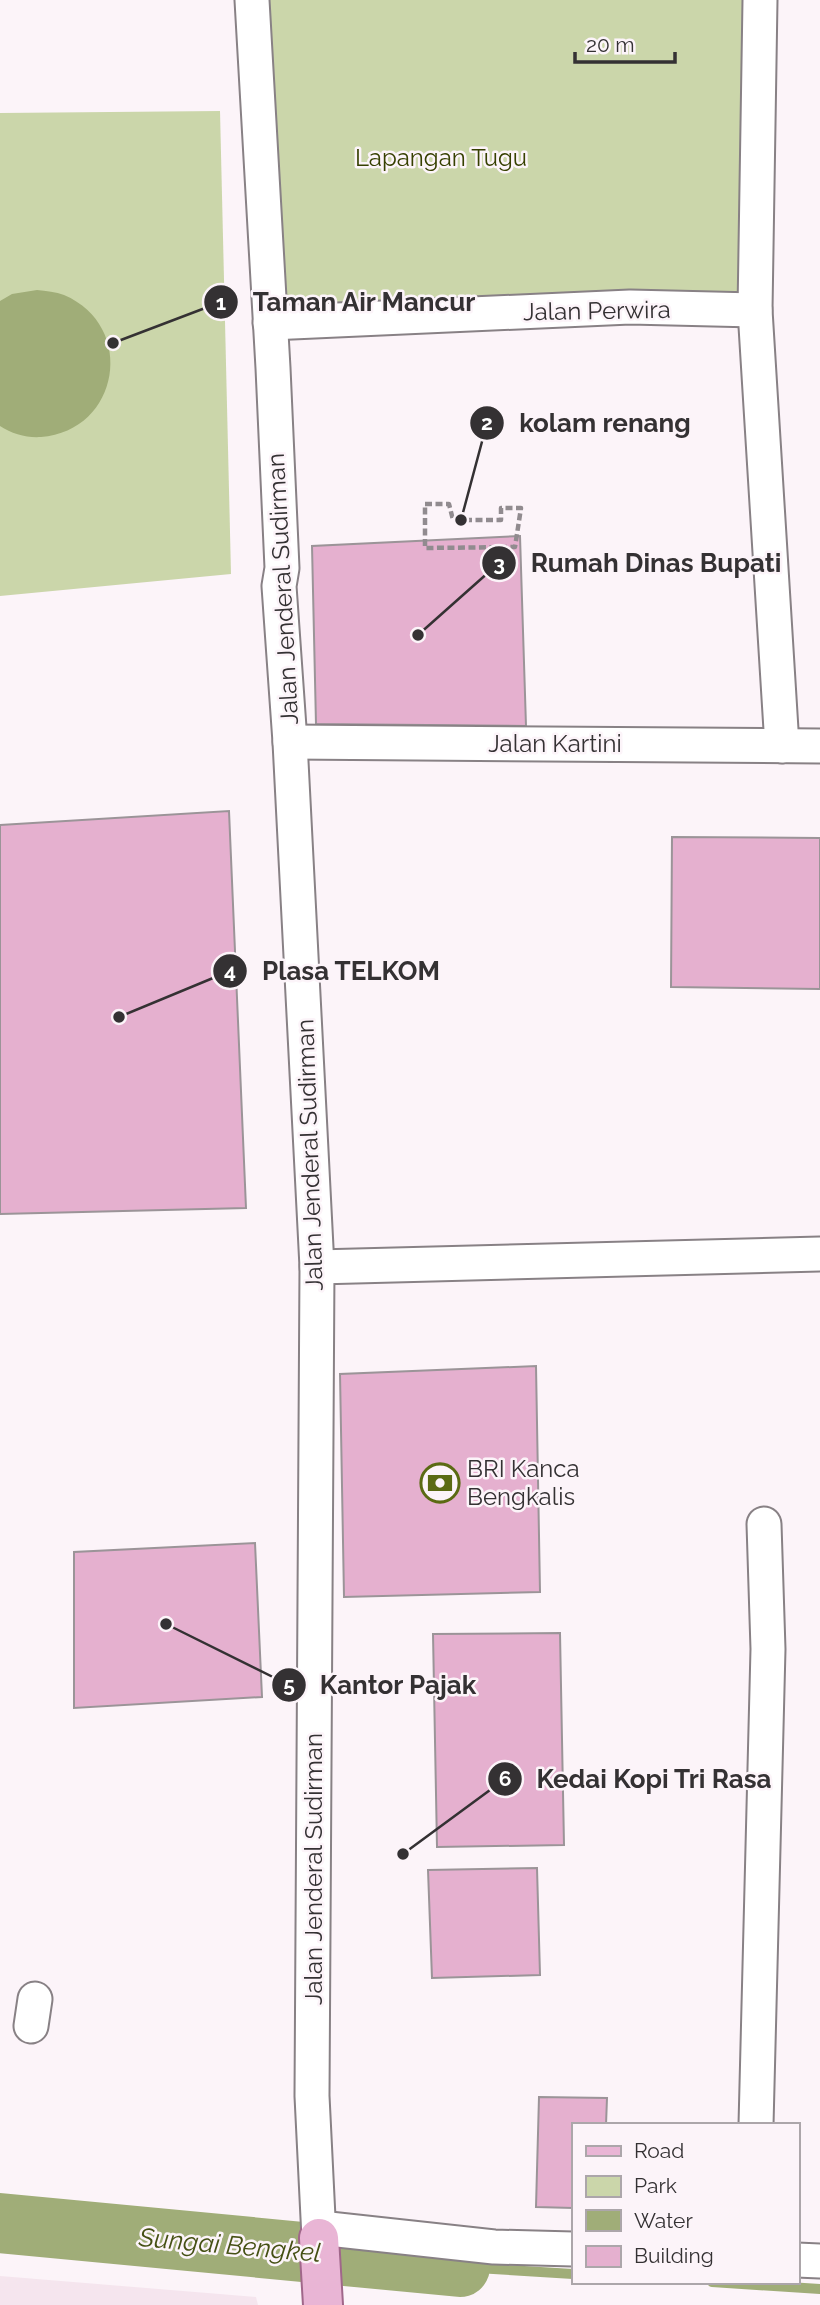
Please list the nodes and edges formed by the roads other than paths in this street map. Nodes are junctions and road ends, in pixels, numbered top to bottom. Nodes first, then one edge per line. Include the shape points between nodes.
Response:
1 (252, 0) edge
2 (760, 0) edge
3 (755, 310) junction
4 (270, 323) junction
5 (290, 742) junction
6 (782, 746) junction
7 (820, 746) edge
8 (820, 1254) edge
9 (317, 1267) junction
10 (764, 1524) dead end
11 (756, 2123) edge
12 (319, 2233) junction
13 (572, 2249) edge
14 (799, 2260) edge
15 (820, 2261) edge
16 (323, 2305) edge

1 - 4 street, Jalan Jenderal Sudirman
2 - 3 street
3 - 4 street, Jalan Perwira via 630,307
3 - 6 street
4 - 5 street, Jalan Jenderal Sudirman via 282,568 279,586
5 - 6 street, Jalan Kartini
5 - 9 street, Jalan Jenderal Sudirman
6 - 7 street, Jalan Kartini
8 - 9 street
9 - 12 street, Jalan Jenderal Sudirman via 312,2096
10 - 11 street via 768,1649
12 - 13 street
12 - 16 main road
14 - 15 street

